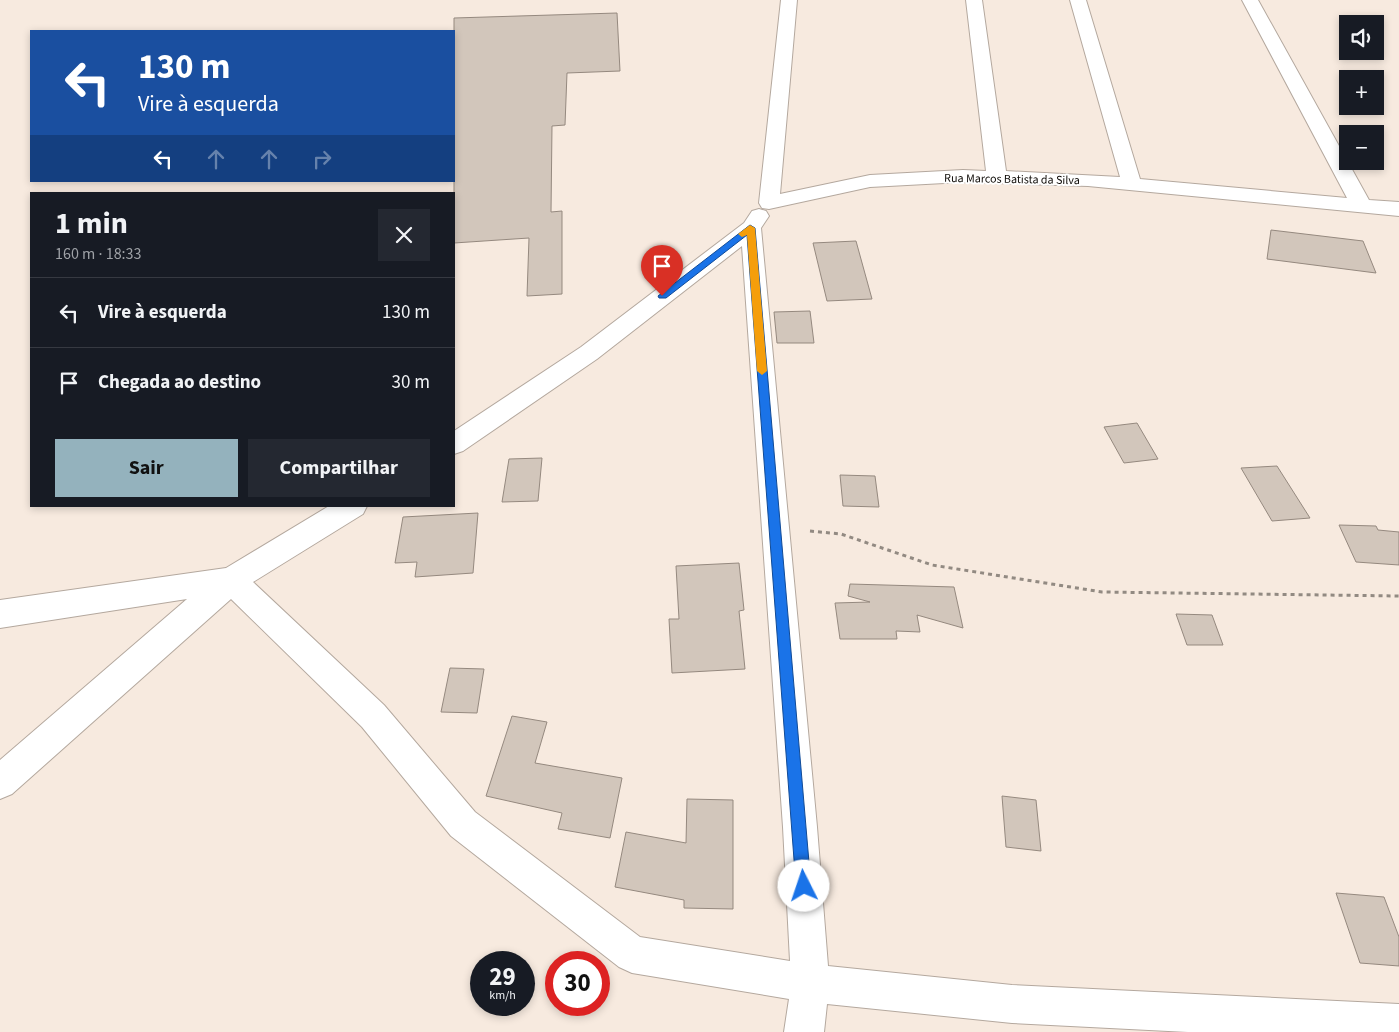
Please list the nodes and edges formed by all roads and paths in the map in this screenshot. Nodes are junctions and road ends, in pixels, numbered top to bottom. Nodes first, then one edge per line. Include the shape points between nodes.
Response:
1 (789, 0) edge
2 (974, 0) edge
3 (1078, 0) edge
4 (1250, 0) edge
5 (997, 177) junction
6 (1132, 185) junction
7 (769, 203) junction
8 (1362, 206) junction
9 (1399, 209) edge
10 (750, 228) junction
11 (455, 443) edge
12 (351, 507) edge
13 (775, 528) junction
14 (231, 580) junction
15 (1399, 596) edge
16 (0, 614) edge
17 (0, 782) edge
18 (810, 983) junction
19 (1399, 1023) edge
20 (804, 1032) edge

1 - 7 street
2 - 5 street
3 - 6 street
4 - 8 street
5 - 6 street, Rua Marcos Batista da Silva
5 - 7 street, Rua Marcos Batista da Silva via 870,181
6 - 8 street, Rua Marcos Batista da Silva
7 - 10 street
8 - 9 street, Rua Marcos Batista da Silva
10 - 11 street via 589,352
10 - 13 street
12 - 14 street
13 - 15 path via 840,534 932,565 1102,592
13 - 18 street
14 - 16 street
14 - 17 street
14 - 18 street via 373,716 464,824 632,954
18 - 19 street via 1012,1004
18 - 20 street

